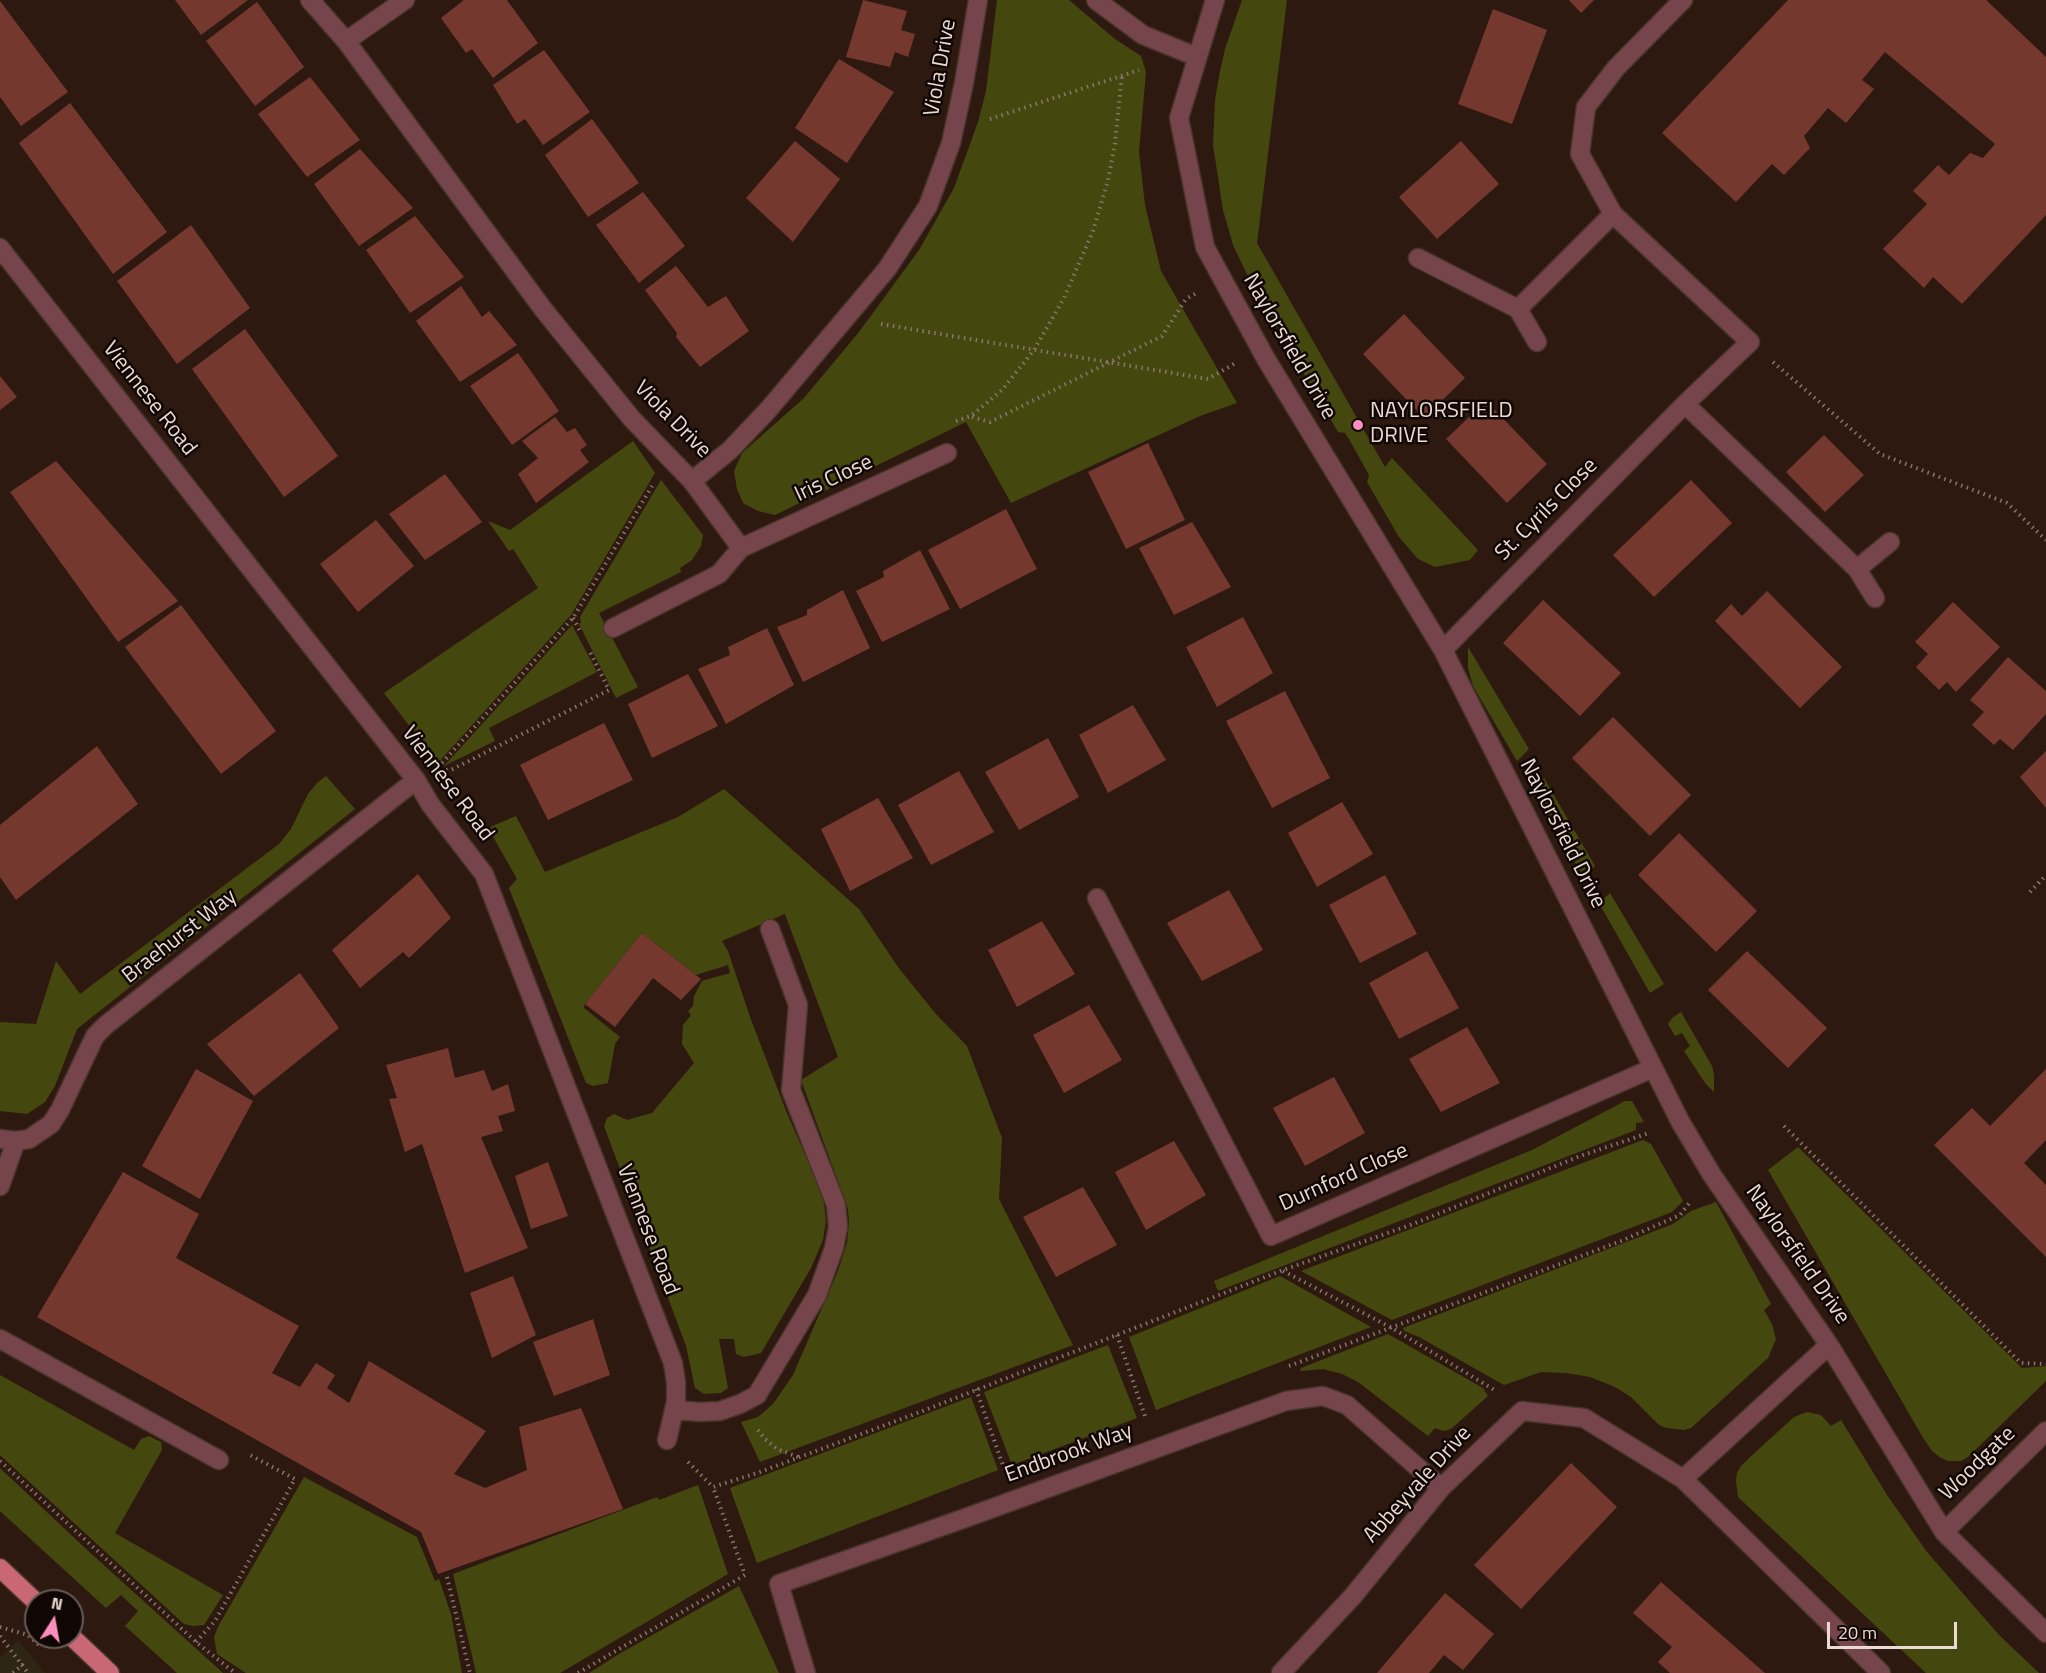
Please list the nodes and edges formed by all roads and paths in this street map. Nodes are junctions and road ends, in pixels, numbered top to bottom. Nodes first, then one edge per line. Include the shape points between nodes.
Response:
1 (310, 0) edge
2 (405, 0) edge
3 (978, 0) edge
4 (1096, 0) edge
5 (1215, 0) edge
6 (1683, 0) edge
7 (346, 41) junction
8 (1162, 43) junction
9 (1197, 57) junction
10 (1122, 75) junction
11 (957, 117) junction
12 (1613, 214) junction
13 (0, 248) edge
14 (1418, 258) dead end
15 (1223, 281) junction
16 (855, 307) junction
17 (1518, 309) junction
18 (1537, 342) dead end
19 (1750, 342) junction
20 (1260, 349) junction
21 (1035, 350) junction
22 (1108, 363) junction
23 (1685, 404) junction
24 (971, 416) junction
25 (947, 453) joint
26 (675, 461) junction
27 (692, 481) junction
28 (2046, 540) edge
29 (1890, 542) dead end
30 (741, 548) junction
31 (1857, 569) junction
32 (1875, 598) dead end
33 (573, 618) junction
34 (613, 628) dead end
35 (583, 638) dead end
36 (589, 649) dead end
37 (1443, 650) junction
38 (433, 770) junction
39 (416, 780) junction
40 (2046, 875) edge
41 (2030, 892) dead end
42 (1097, 898) dead end
43 (770, 929) dead end
44 (1653, 1068) junction
45 (1681, 1123) junction
46 (1784, 1126) dead end
47 (8, 1140) edge
48 (1712, 1175) junction
49 (0, 1186) edge
50 (1283, 1270) junction
51 (1392, 1328) junction
52 (1117, 1335) junction
53 (0, 1339) edge
54 (1829, 1345) junction
55 (2046, 1364) edge
56 (976, 1389) junction
57 (1286, 1401) junction
58 (735, 1406) junction
59 (675, 1410) junction
60 (1522, 1411) junction
61 (2046, 1431) edge
62 (667, 1440) dead end
63 (1156, 1447) junction
64 (799, 1457) junction
65 (219, 1460) joint
66 (0, 1461) edge
67 (1683, 1479) junction
68 (1441, 1488) junction
69 (1015, 1499) junction
70 (1944, 1532) junction
71 (0, 1568) edge
72 (447, 1577) dead end
73 (24, 1591) edge
74 (0, 1626) edge
75 (2046, 1633) edge
76 (0, 1636) edge
77 (196, 1642) junction
78 (84, 1648) edge
79 (44, 1650) dead end
80 (22, 1665) junction
81 (13, 1673) edge
82 (28, 1673) edge
83 (110, 1673) edge
84 (235, 1673) edge
85 (470, 1673) edge
86 (578, 1673) edge
87 (806, 1673) edge
88 (1281, 1673) edge
89 (1881, 1673) edge

1 - 7 street, Viola Drive
2 - 7 street
3 - 11 street, Viola Drive
4 - 8 street via 1143,35
5 - 9 street, Naylorsfield Drive
6 - 12 street via 1616,68 1586,107 1580,154
7 - 26 street, Viola Drive via 543,309 632,419
8 - 9 street
8 - 10 path via 1149,66
9 - 15 street, Naylorsfield Drive via 1179,118 1205,247
10 - 11 path via 982,122
10 - 21 path via 1108,181 1093,231 1064,298
11 - 16 street, Viola Drive via 928,206 887,269
12 - 17 street
12 - 19 street
13 - 39 street, Viennese Road
14 - 17 street
15 - 20 street, Naylorsfield Drive
15 - 22 path via 1186,299 1162,336
16 - 21 path via 875,323
16 - 27 street, Viola Drive via 768,410 730,450
17 - 18 street
19 - 23 street, St. Cyrils Close
19 - 28 path via 1880,454 2007,503
20 - 22 path via 1208,379
20 - 37 street, Naylorsfield Drive
21 - 22 path
21 - 24 path via 1002,390
22 - 24 path via 990,422
23 - 31 street
23 - 37 street, St. Cyrils Close
24 - 25 path via 942,426
25 - 30 street, Iris Close
26 - 27 street, Viola Drive
26 - 33 path via 658,475
27 - 30 street
29 - 31 street
30 - 34 street, Iris Close via 719,574
31 - 32 street
33 - 35 path
33 - 38 path
36 - 38 path via 609,690 451,770
37 - 44 street, Naylorsfield Drive
38 - 39 path
39 - 47 street, Braehurst Way via 106,1025 95,1036 51,1124 29,1139
39 - 59 street, Viennese Road via 484,874 673,1363
40 - 41 path
42 - 44 street, Durnford Close via 1271,1236
43 - 58 street via 798,1005 791,1090 830,1184 838,1227 817,1295 757,1395
44 - 45 street, Naylorsfield Drive
45 - 48 street, Naylorsfield Drive
45 - 50 path via 1580,1156 1413,1224
46 - 55 path via 2021,1363
47 - 49 street
48 - 51 path via 1680,1215
48 - 54 street, Naylorsfield Drive
50 - 51 path
50 - 52 path
51 - 57 path via 1290,1366
51 - 60 path via 1493,1388
52 - 56 path
52 - 63 path
53 - 65 street
54 - 67 street
54 - 70 street, Naylorsfield Drive
56 - 64 path
56 - 69 path
57 - 63 street, Endbrook Way
57 - 68 street, Endbrook Way via 1323,1396 1347,1405
58 - 59 street via 720,1411
58 - 64 path via 770,1444
59 - 62 street, Viennese Road
60 - 67 street via 1584,1418
60 - 68 street, Abbeyvale Drive
61 - 70 street, Woodgate
63 - 69 street, Endbrook Way
64 - 86 path via 713,1487 746,1575
65 - 77 path via 227,1443 295,1479 215,1621
66 - 77 path
67 - 89 street
68 - 88 street, Abbeyvale Drive via 1353,1596
69 - 87 street, Endbrook Way via 779,1584
70 - 75 street, Naylorsfield Drive
71 - 73 main road
72 - 85 path
74 - 79 path via 28,1635
76 - 80 path
77 - 84 path
78 - 83 main road
80 - 81 path
80 - 82 path

